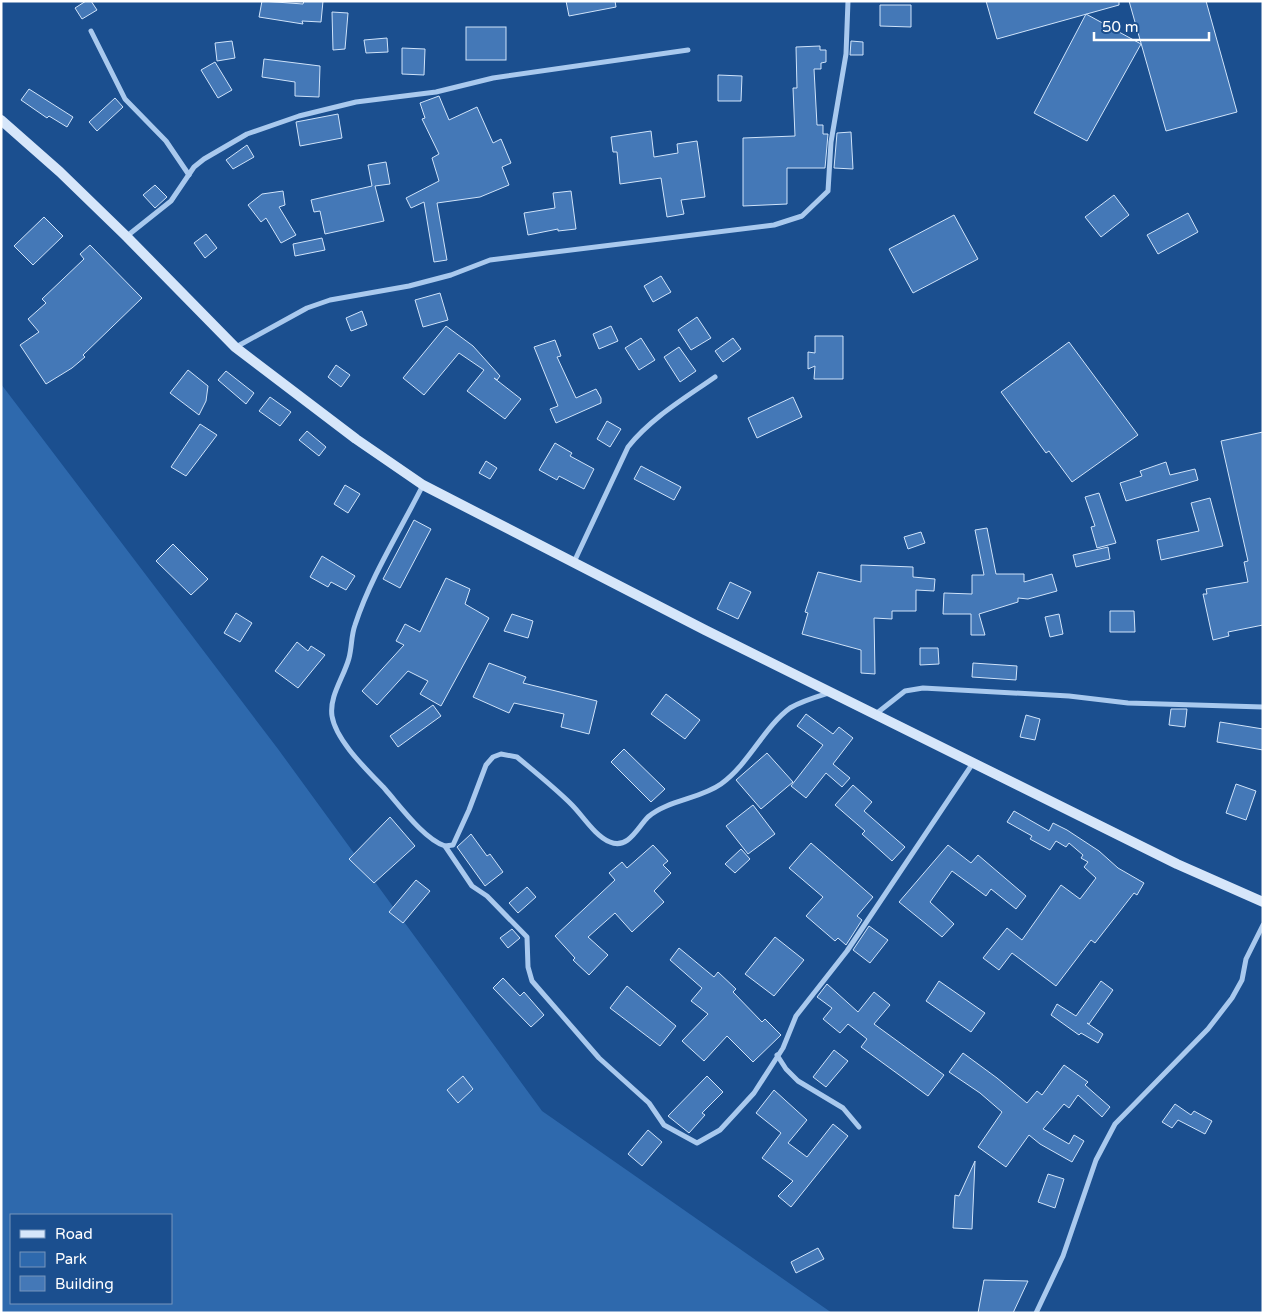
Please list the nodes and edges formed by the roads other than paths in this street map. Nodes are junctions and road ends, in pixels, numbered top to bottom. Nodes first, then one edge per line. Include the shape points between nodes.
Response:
1 (848, 1) edge
2 (91, 31) dead end
3 (688, 50) dead end
4 (1, 120) edge
5 (189, 175) junction
6 (127, 237) junction
7 (235, 347) junction
8 (715, 377) dead end
9 (424, 485) junction
10 (574, 562) junction
11 (833, 692) junction
12 (1263, 707) edge
13 (877, 713) junction
14 (973, 763) junction
15 (445, 846) junction
16 (1263, 902) edge
17 (1263, 925) edge
18 (777, 1055) junction
19 (859, 1127) dead end
20 (1036, 1313) edge

1 - 7 street via 846,54 831,142 828,191 802,216 774,224 490,260 451,275 408,286 330,300 308,308
2 - 5 street via 125,99 166,141
3 - 5 street via 493,78 436,92 345,104 247,134 204,159
4 - 6 street
5 - 6 street via 171,201
6 - 7 street
7 - 9 street via 356,439
8 - 10 street via 674,405 638,434 628,447
9 - 10 street
9 - 15 street via 355,624 349,657 334,696 332,714 335,727 356,757 414,822
10 - 11 street
11 - 13 street
11 - 15 street via 790,708 750,757 720,784 653,814 622,843 611,843 600,834 518,757 509,754 493,757 486,765 453,845
12 - 13 street via 1128,702 924,688 905,691
13 - 14 street
14 - 16 street via 1177,864
14 - 18 street via 847,951 796,1016
15 - 18 street via 472,886 488,896 527,937 532,981 599,1058 649,1103 664,1125 697,1143 720,1130 754,1093
17 - 20 street via 1232,998 1208,1030 1115,1124 1096,1160 1063,1256
18 - 19 street via 798,1081 843,1108

